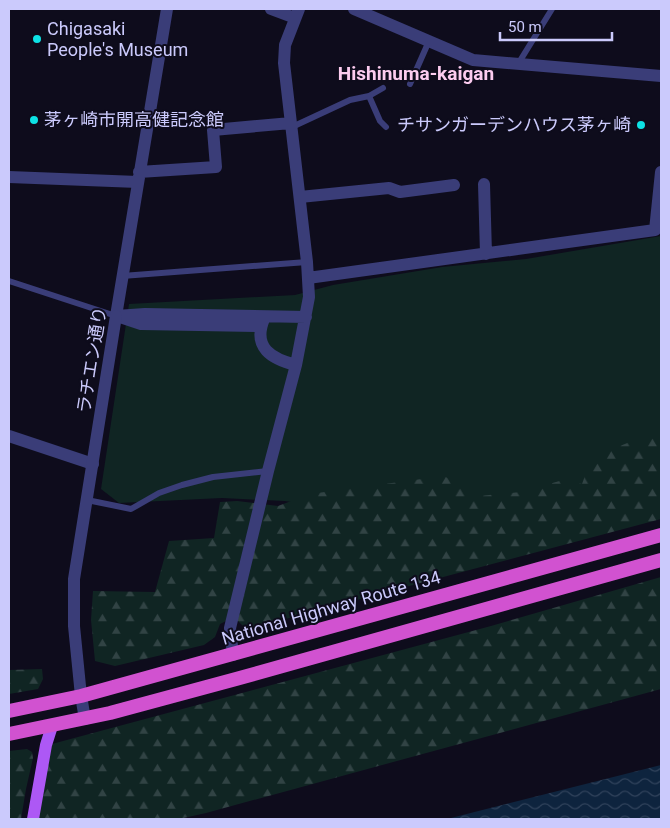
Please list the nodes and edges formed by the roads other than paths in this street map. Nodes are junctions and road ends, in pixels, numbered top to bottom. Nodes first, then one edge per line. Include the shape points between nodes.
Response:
1 (167, 9) edge
2 (270, 9) edge
3 (354, 9) edge
4 (552, 9) edge
5 (297, 14) edge
6 (429, 41) junction
7 (518, 64) junction
8 (661, 76) edge
9 (410, 84) dead end
10 (383, 88) dead end
11 (369, 96) junction
12 (291, 125) junction
13 (386, 127) dead end
14 (139, 177) junction
15 (9, 178) edge
16 (661, 179) edge
17 (484, 184) dead end
18 (454, 186) dead end
19 (300, 198) junction
20 (486, 254) junction
21 (307, 262) junction
22 (122, 276) junction
23 (308, 278) junction
24 (9, 281) edge
25 (116, 316) junction
26 (306, 318) junction
27 (263, 322) junction
28 (296, 365) junction
29 (9, 436) edge
30 (93, 464) junction
31 (268, 471) junction
32 (87, 500) junction
33 (661, 535) edge
34 (661, 560) edge
35 (233, 655) junction
36 (81, 696) junction
37 (9, 711) edge
38 (86, 719) junction
39 (52, 726) junction
40 (9, 734) edge
41 (33, 819) edge

1 - 14 street, ラチエン通り
2 - 5 street
3 - 6 street
4 - 7 lane
5 - 12 street via 285,45 284,63
6 - 7 street via 473,60
6 - 9 lane
7 - 8 street
10 - 11 lane
11 - 12 lane via 350,100
11 - 13 lane
12 - 14 street via 214,130 216,166
12 - 19 street
14 - 15 street
14 - 22 street, ラチエン通り
16 - 20 street via 655,230
17 - 20 street
18 - 19 street via 400,192 389,188
19 - 21 street
20 - 23 street
21 - 22 lane
21 - 23 street
22 - 25 street, ラチエン通り
23 - 26 street
24 - 25 lane
25 - 27 street via 145,314
25 - 30 street, ラチエン通り
26 - 27 street
26 - 28 street
27 - 28 street via 261,336 269,355
28 - 31 street
29 - 30 street
30 - 32 street, ラチエン通り
31 - 32 lane via 213,477 182,485 132,509
31 - 35 street via 230,628
32 - 36 street, ラチエン通り via 73,599
33 - 35 highway, National Highway Route 134
34 - 38 highway
35 - 36 highway, National Highway Route 134
36 - 37 highway, National Highway Route 134
36 - 38 street, ラチエン通り
38 - 39 highway
39 - 40 highway
39 - 41 main road

